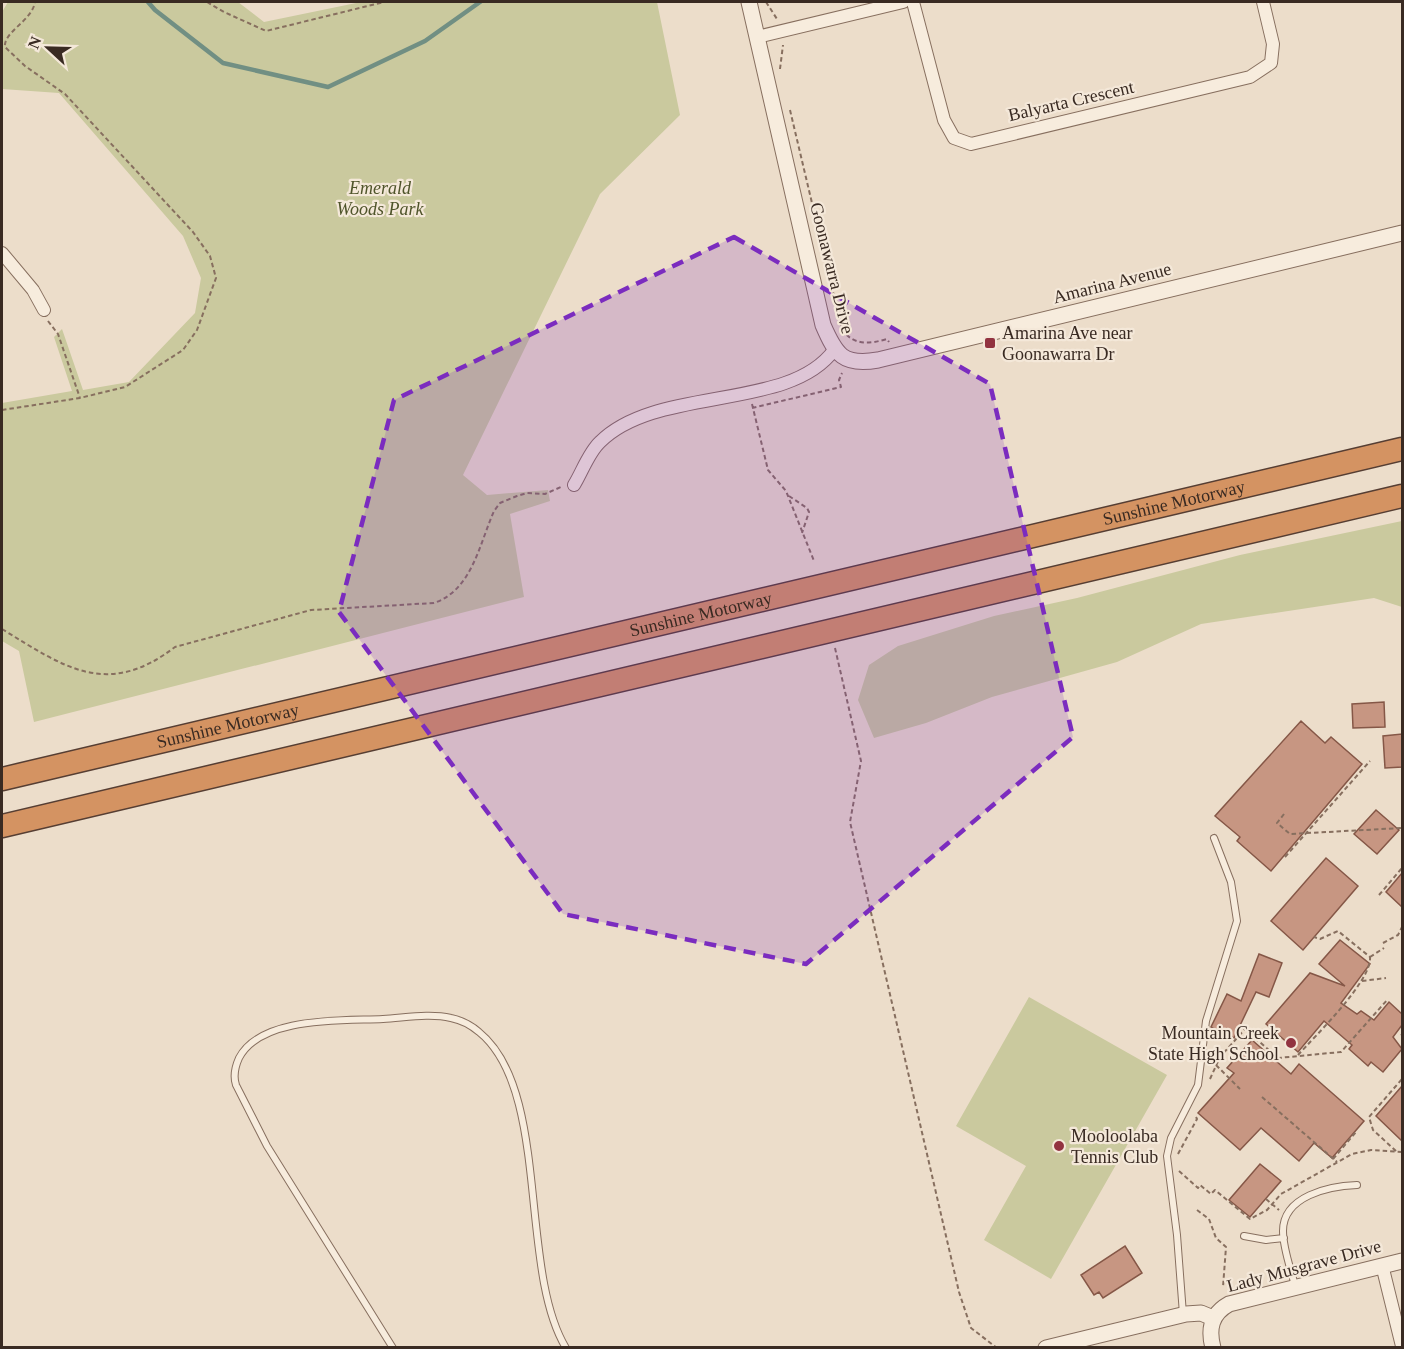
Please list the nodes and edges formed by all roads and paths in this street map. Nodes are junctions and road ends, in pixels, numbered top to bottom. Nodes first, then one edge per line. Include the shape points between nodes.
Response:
1 (35, 2) edge
2 (207, 2) edge
3 (384, 2) edge
4 (749, 2) edge
5 (766, 2) edge
6 (903, 2) edge
7 (913, 2) edge
8 (1263, 2) edge
9 (777, 18) dead end
10 (758, 37) junction
11 (782, 43) dead end
12 (781, 71) dead end
13 (789, 104) dead end
14 (1402, 233) edge
15 (2, 253) edge
16 (44, 310) joint
17 (834, 350) junction
18 (902, 354) junction
19 (841, 375) dead end
20 (749, 393) junction
21 (80, 398) junction
22 (752, 408) junction
23 (2, 410) edge
24 (1402, 449) edge
25 (574, 485) joint
26 (788, 495) junction
27 (1402, 496) edge
28 (802, 533) junction
29 (814, 561) dead end
30 (2, 629) edge
31 (834, 646) dead end
32 (1370, 761) dead end
33 (2, 779) edge
34 (1284, 814) dead end
35 (2, 826) edge
36 (1402, 828) edge
37 (1306, 833) junction
38 (1214, 838) dead end
39 (1286, 857) dead end
40 (1402, 868) edge
41 (1379, 896) dead end
42 (1402, 927) edge
43 (1314, 937) dead end
44 (1383, 943) dead end
45 (1384, 948) dead end
46 (1370, 957) junction
47 (1386, 978) dead end
48 (1362, 981) junction
49 (1388, 999) dead end
50 (1298, 1055) junction
51 (1216, 1065) junction
52 (1402, 1079) edge
53 (1207, 1085) dead end
54 (1240, 1089) dead end
55 (1262, 1097) dead end
56 (1198, 1106) dead end
57 (1356, 1132) dead end
58 (1396, 1151) junction
59 (1402, 1152) edge
60 (1334, 1159) junction
61 (1174, 1162) dead end
62 (1338, 1162) junction
63 (1174, 1166) dead end
64 (1358, 1185) dead end
65 (1266, 1199) dead end
66 (1272, 1204) junction
67 (1197, 1210) dead end
68 (1282, 1213) dead end
69 (1244, 1236) dead end
70 (1284, 1238) junction
71 (1402, 1261) edge
72 (1382, 1265) junction
73 (1295, 1286) junction
74 (1224, 1287) dead end
75 (1183, 1314) junction
76 (1213, 1318) junction
77 (1402, 1346) edge
78 (393, 1347) edge
79 (566, 1347) edge
80 (998, 1347) edge
81 (1046, 1347) edge
82 (1213, 1347) edge

1 - 21 path via 29,16 6,39 4,47 64,94 193,232 215,269 214,288 197,330 183,350 125,387
2 - 3 path via 266,31
4 - 10 street, Goonawarra Drive
5 - 9 path
6 - 10 street
7 - 8 street, Balyarta Crescent via 944,120 954,138 971,144 1250,77 1271,63 1273,44
10 - 17 street, Goonawarra Drive via 824,325
11 - 12 path
13 - 18 path via 842,330 859,342 887,339
14 - 18 street, Amarina Avenue
15 - 16 street
16 - 21 path via 58,334
17 - 18 street, Amarina Avenue via 843,359 855,362
17 - 20 street, Goonawarra Drive via 811,373
19 - 22 path via 841,387
20 - 22 path
20 - 25 street, Goonawarra Drive via 668,408 631,422 600,442
21 - 23 path
22 - 26 path via 768,470
24 - 33 highway, Sunshine Motorway
25 - 30 path via 545,494 527,493 500,504 459,589 434,603 311,610 174,647 118,675 86,672 56,663
26 - 28 path
26 - 28 path via 809,512
27 - 35 highway
28 - 29 path
31 - 80 path via 861,761 850,822 948,1246 971,1328
32 - 37 path
34 - 37 path via 1277,823 1290,834
36 - 37 path
37 - 39 path
38 - 75 lane via 1231,882 1237,921 1206,1021 1198,1085 1167,1156
40 - 41 path
42 - 44 path via 1393,940
43 - 46 path via 1320,939 1338,931
45 - 46 path
46 - 48 path
47 - 48 path
48 - 50 path
49 - 50 path via 1341,1052
50 - 51 path via 1278,1058 1245,1029
51 - 53 path
51 - 54 path
52 - 58 path via 1369,1117 1373,1130
55 - 60 path
56 - 61 path via 1194,1116 1197,1119
57 - 60 path
58 - 59 path
58 - 62 path via 1358,1151
60 - 62 path
62 - 66 path via 1281,1194
63 - 66 path via 1198,1188 1200,1185 1211,1194 1215,1190 1250,1219
64 - 70 lane via 1333,1186 1291,1207 1284,1218
65 - 66 path
66 - 68 path
67 - 74 path via 1209,1219 1216,1238 1226,1247
69 - 70 lane
70 - 73 lane
71 - 72 street, Lady Musgrave Drive
72 - 73 street, Lady Musgrave Drive
72 - 77 street
73 - 76 street, Lady Musgrave Drive via 1235,1301
75 - 76 street, Lady Musgrave Drive via 1201,1313
75 - 81 street, Lady Musgrave Drive
76 - 82 street
78 - 79 lane via 267,1146 236,1085 234,1075 240,1057 250,1043 264,1035 316,1023 437,1017 462,1021 483,1035 500,1059 516,1098 531,1173 546,1298

